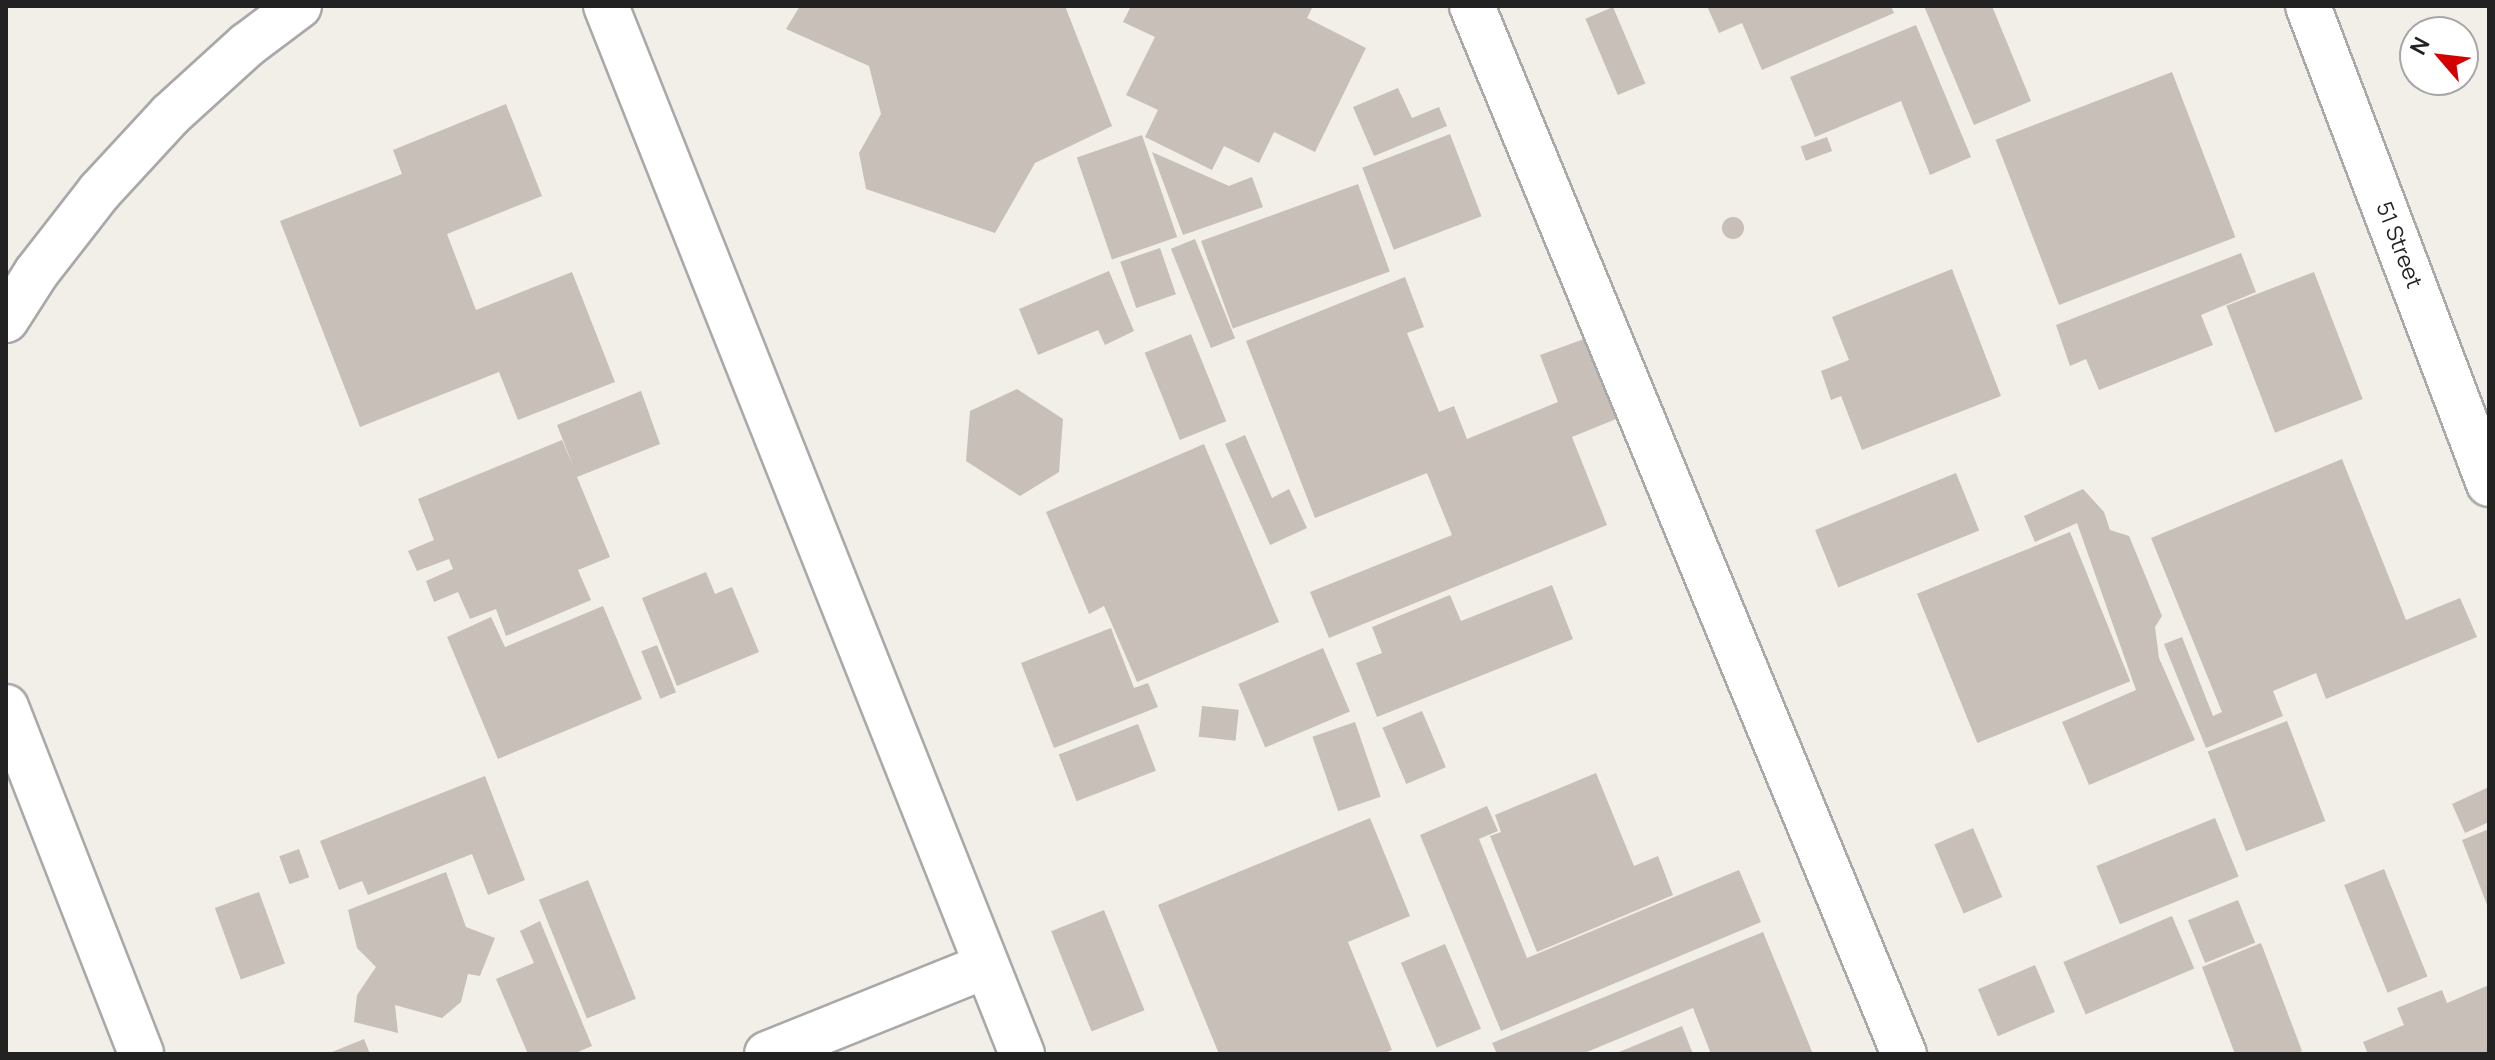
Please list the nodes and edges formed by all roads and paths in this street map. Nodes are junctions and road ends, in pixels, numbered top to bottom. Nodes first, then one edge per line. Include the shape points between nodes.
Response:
1 (299, 6) edge
2 (606, 6) edge
3 (1472, 6) edge
4 (2308, 6) edge
5 (6, 320) edge
6 (2489, 484) edge
7 (6, 707) edge
8 (986, 966) junction
9 (141, 1054) edge
10 (767, 1054) edge
11 (1022, 1054) edge
12 (1904, 1054) edge

1 - 5 street via 170,115 99,192
2 - 8 street
3 - 12 street
4 - 6 street, 51 Street
7 - 9 street
8 - 10 street
8 - 11 street

